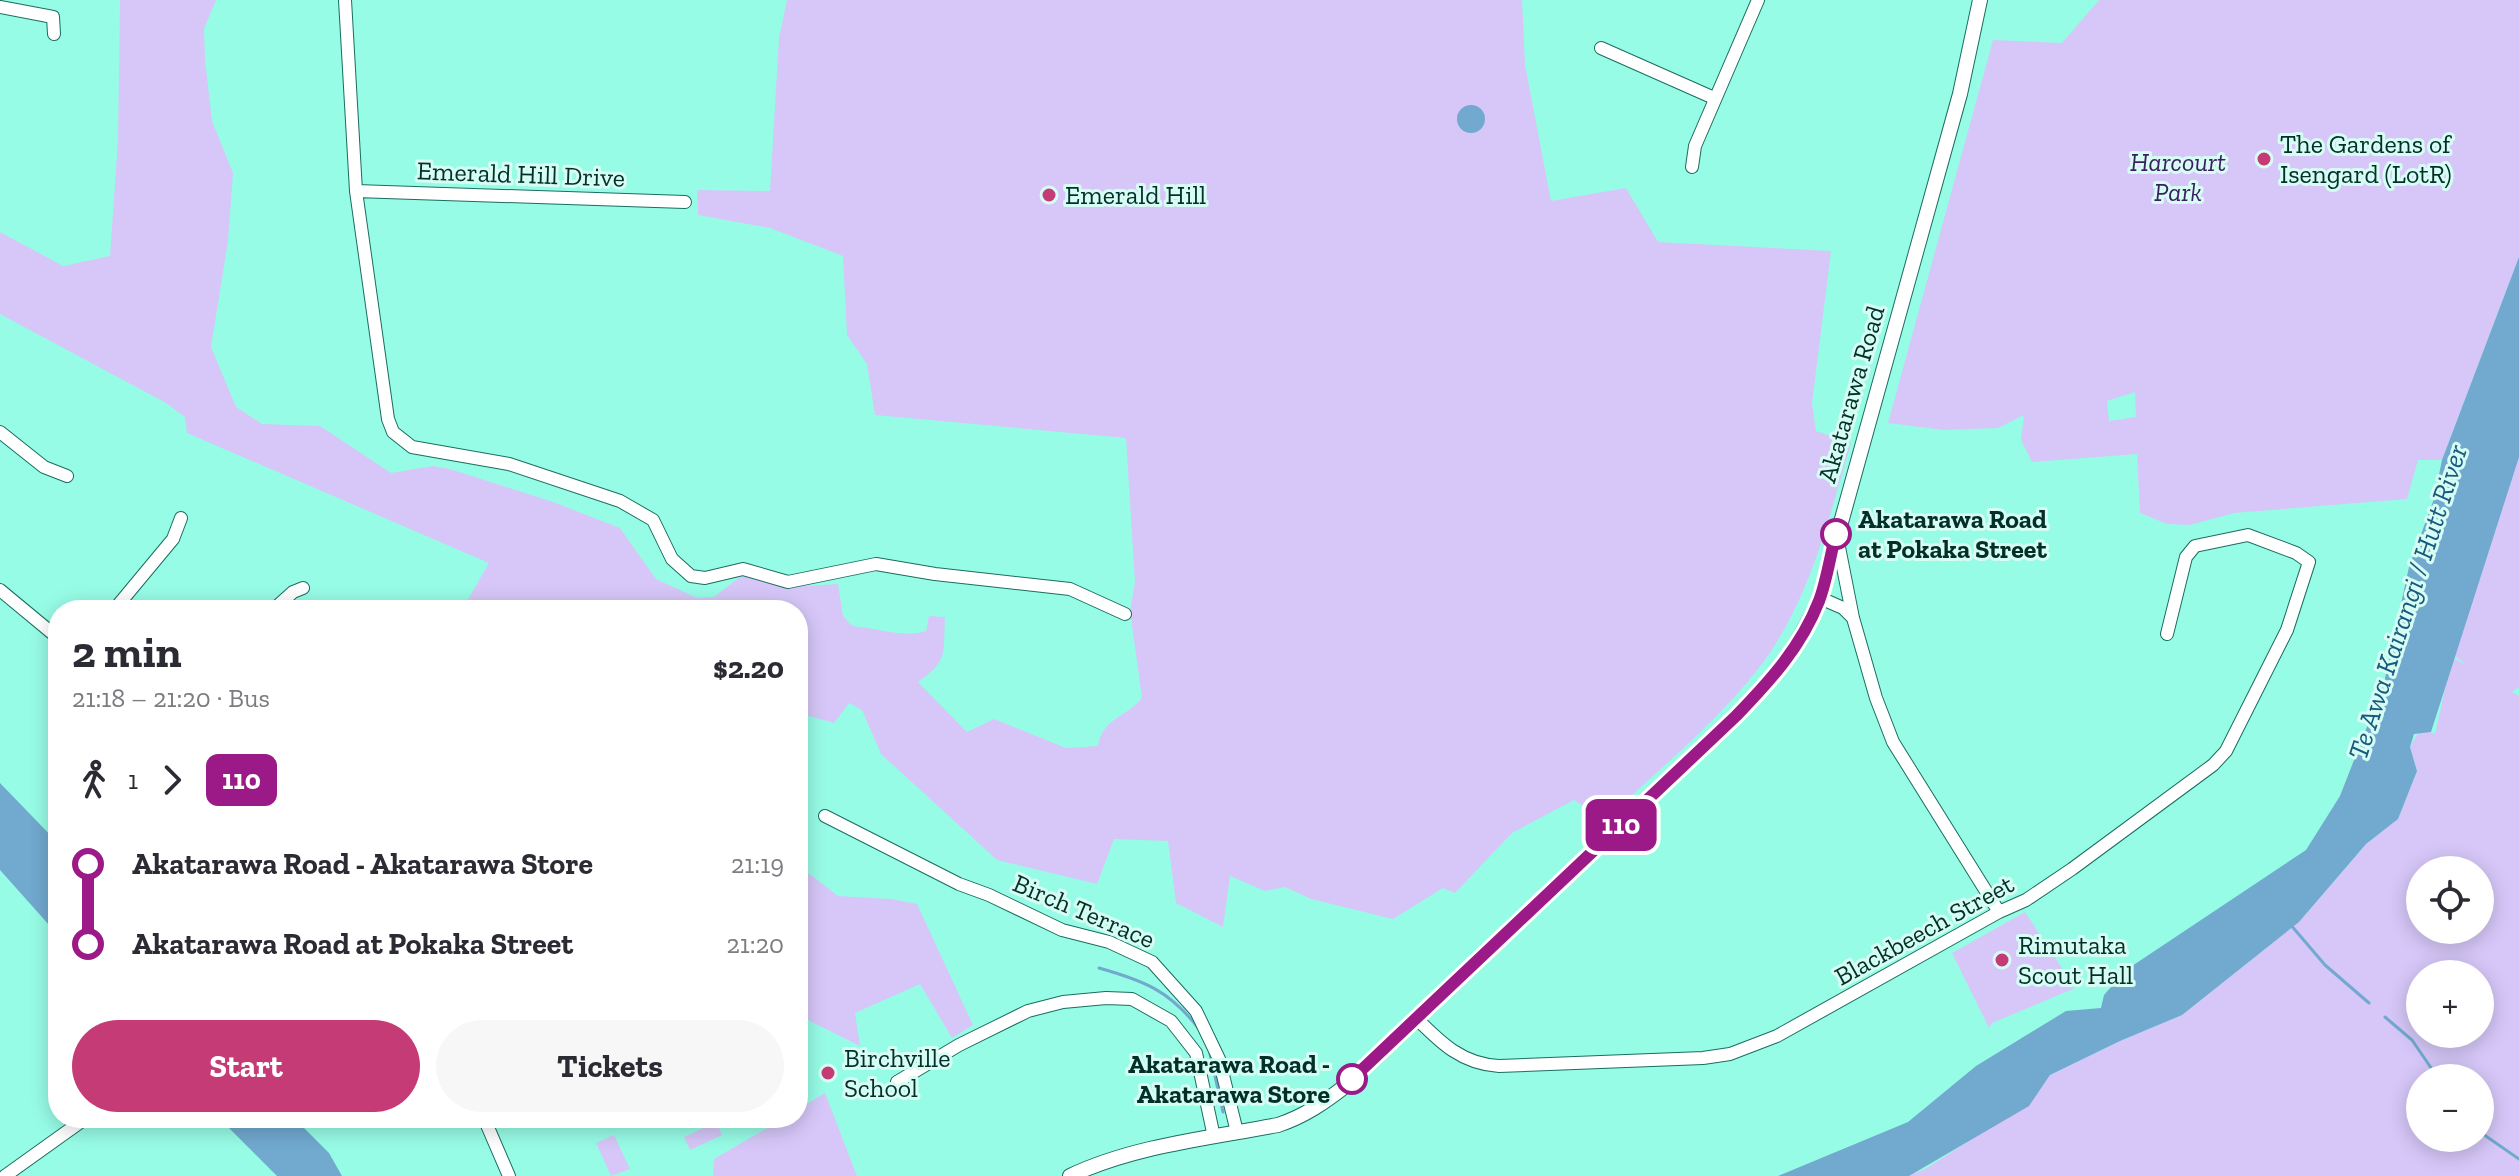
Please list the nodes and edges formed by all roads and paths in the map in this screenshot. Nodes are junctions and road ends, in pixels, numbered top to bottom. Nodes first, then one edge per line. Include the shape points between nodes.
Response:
1 (345, 0) edge
2 (1758, 0) edge
3 (1980, 0) edge
4 (0, 7) edge
5 (54, 34) dead end
6 (1601, 48) dead end
7 (1714, 98) junction
8 (1692, 167) dead end
9 (356, 191) junction
10 (685, 202) dead end
11 (0, 432) edge
12 (67, 476) dead end
13 (181, 518) dead end
14 (1836, 534) junction
15 (303, 588) dead end
16 (0, 590) edge
17 (1820, 598) junction
18 (122, 600) edge
19 (284, 600) edge
20 (1125, 614) dead end
21 (1853, 618) junction
22 (48, 630) edge
23 (2167, 634) dead end
24 (825, 816) dead end
25 (1999, 912) junction
26 (1416, 1018) junction
27 (897, 1082) dead end
28 (72, 1128) edge
29 (488, 1128) edge
30 (1237, 1132) junction
31 (1214, 1137) junction
32 (5, 1176) edge
33 (509, 1176) edge
34 (1070, 1176) edge

1 - 9 street
2 - 7 street
3 - 14 street, Akatarawa Road via 1960,94
4 - 5 street via 53,17
6 - 7 street
7 - 8 street
9 - 10 street, Emerald Hill Drive
9 - 20 street via 388,419 393,432 412,447 509,464 620,501 653,520 672,559 691,576 743,569 788,582 876,564 1070,589
11 - 12 street via 44,467
13 - 18 street via 173,539
14 - 17 street, Akatarawa Road
14 - 21 street
15 - 19 street
16 - 22 street
17 - 21 street
17 - 26 street, Akatarawa Road via 1793,651 1759,693
21 - 25 street via 1893,742
23 - 25 street, Blackbeech Street via 2186,557 2195,546 2248,535 2309,562 2287,630 2226,751 2072,869
24 - 30 street, Birch Terrace via 1062,930 1109,942 1152,962 1196,1011 1219,1059
25 - 26 street, Blackbeech Street via 1777,1036 1730,1054 1481,1065 1446,1047
26 - 30 street, Akatarawa Road via 1313,1110 1278,1125
27 - 31 street via 1028,1011 1063,1002 1132,999 1171,1021 1196,1053
28 - 32 street
29 - 33 street
30 - 31 street, Akatarawa Road
31 - 34 street, Akatarawa Road via 1122,1157

